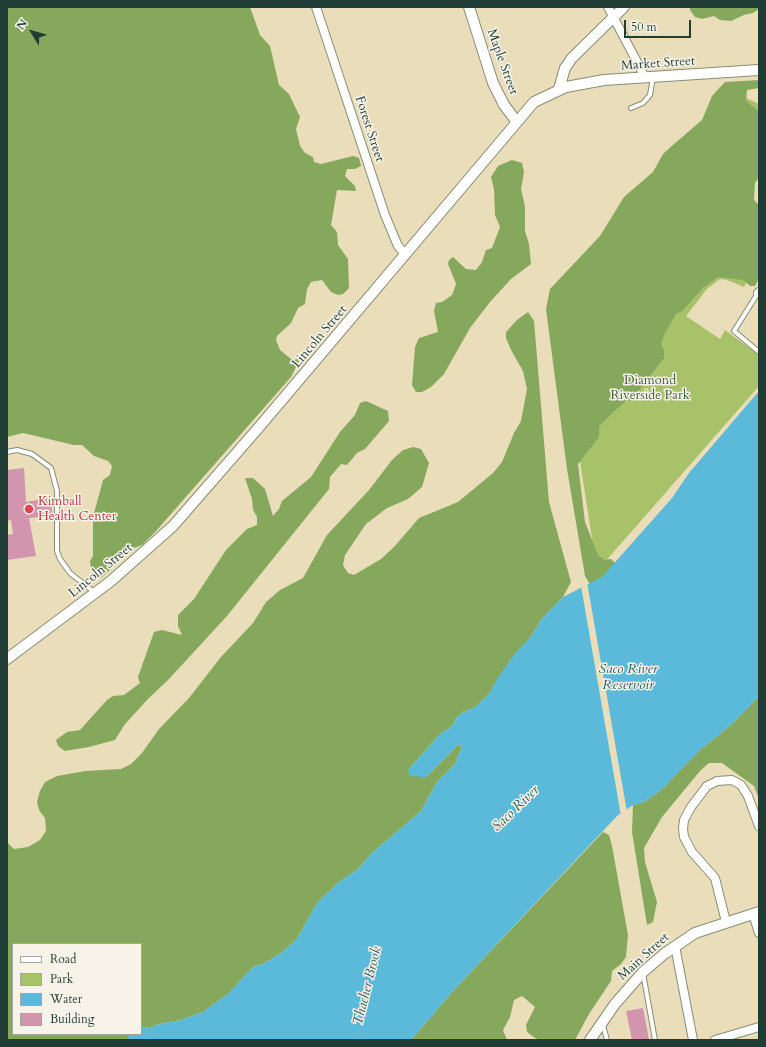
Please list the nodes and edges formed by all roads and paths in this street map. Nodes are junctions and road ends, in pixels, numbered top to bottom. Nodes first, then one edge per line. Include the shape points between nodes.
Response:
1 (316, 7) edge
2 (469, 7) edge
3 (608, 7) edge
4 (624, 7) edge
5 (613, 18) junction
6 (759, 70) edge
7 (649, 77) junction
8 (559, 89) junction
9 (631, 108) dead end
10 (517, 122) junction
11 (406, 255) junction
12 (759, 292) edge
13 (759, 352) edge
14 (7, 452) edge
15 (94, 593) junction
16 (8, 657) edge
17 (759, 826) edge
18 (756, 913) edge
19 (726, 922) junction
20 (759, 933) edge
21 (675, 946) junction
22 (643, 972) junction
23 (602, 1022) junction
24 (759, 1027) edge
25 (590, 1040) edge
26 (607, 1040) edge
27 (655, 1040) edge
28 (693, 1040) edge
29 (715, 1040) edge

1 - 11 street, Forest Street via 386,215 398,246
2 - 10 street, Maple Street via 493,83 504,105
3 - 5 street
4 - 5 street
5 - 7 street
5 - 8 street via 568,63
6 - 7 street, Market Street
7 - 8 street, Market Street via 598,81
7 - 9 lane via 650,95 643,103
8 - 10 street, Lincoln Street via 534,102
10 - 11 street, Lincoln Street
11 - 15 street, Lincoln Street via 200,496 158,540
12 - 13 lane via 734,331
14 - 15 lane via 17,450 32,454 51,468 57,491 57,551 70,573
15 - 16 street, Lincoln Street
17 - 19 street via 743,788 735,781 728,780 717,781 707,786 684,820 684,837 715,878
18 - 19 street, Main Street
18 - 20 street
19 - 21 street, Main Street via 695,933
21 - 22 street, Main Street
21 - 28 street
22 - 23 street, Main Street
22 - 27 lane
23 - 25 street, Main Street
23 - 26 lane
24 - 29 street

